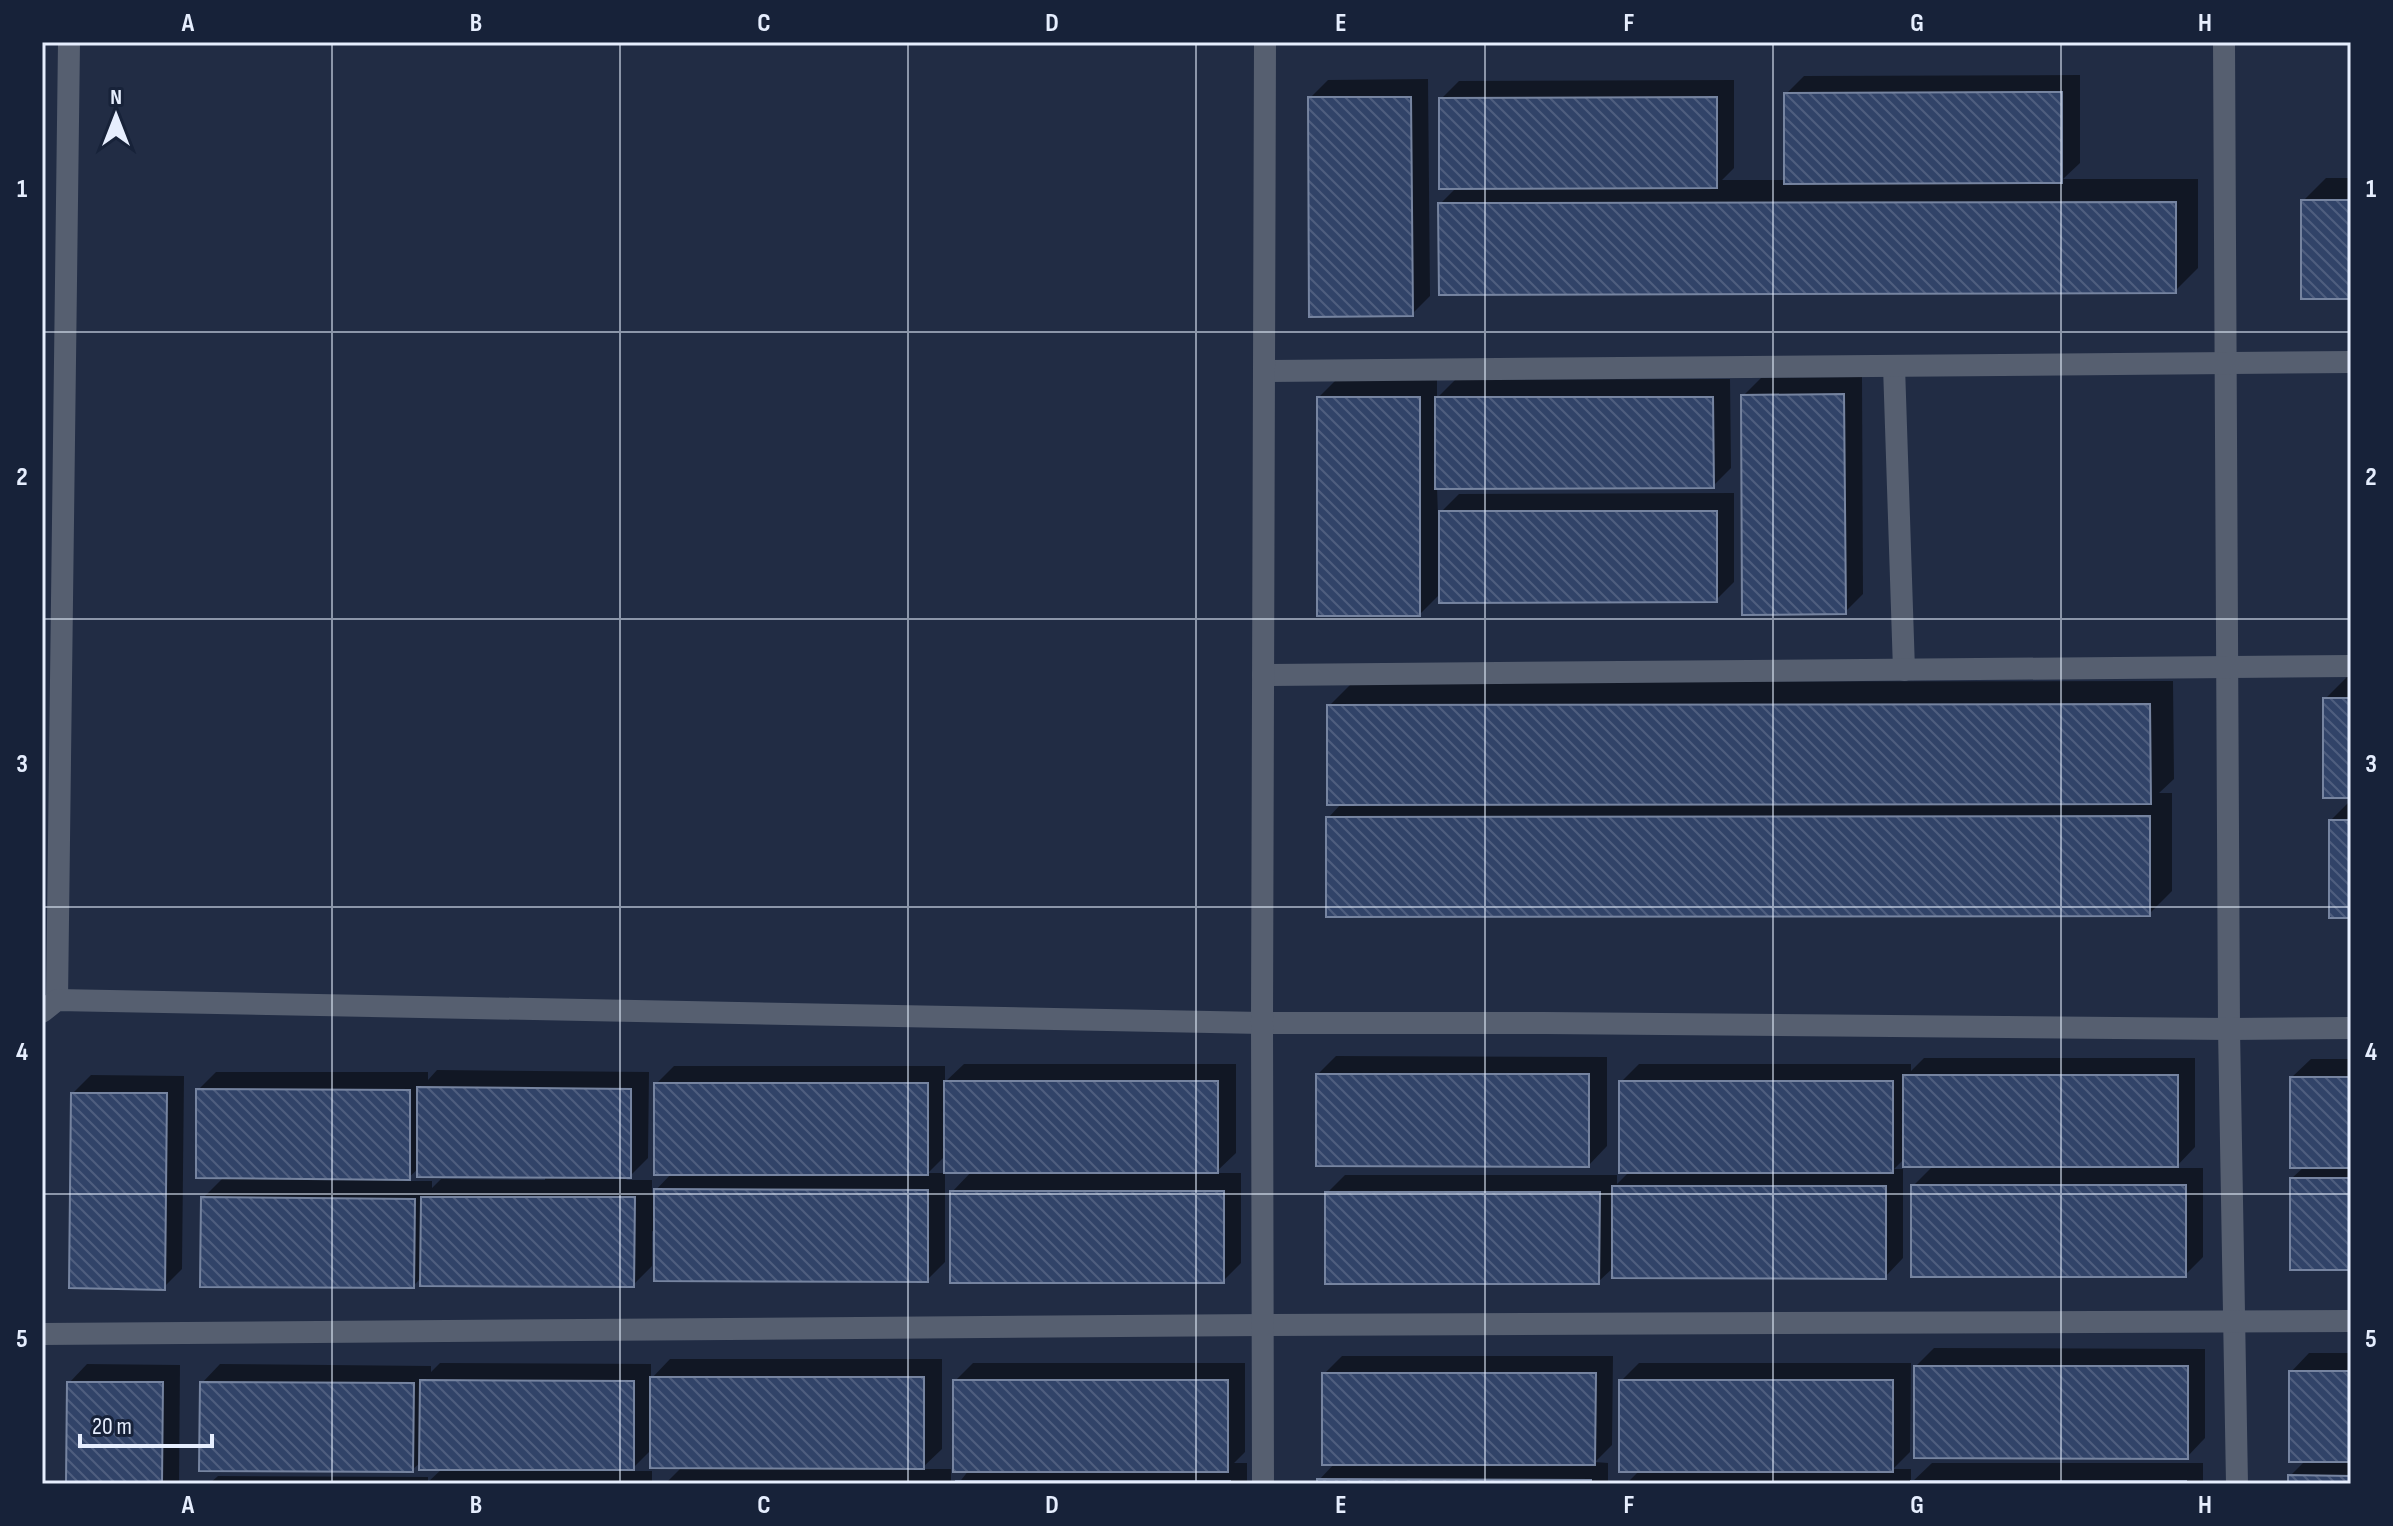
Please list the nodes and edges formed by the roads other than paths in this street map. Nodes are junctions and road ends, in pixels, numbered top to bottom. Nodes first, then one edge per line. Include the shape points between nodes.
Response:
1 (69, 42) edge
2 (1265, 42) edge
3 (2224, 42) edge
4 (2351, 362) edge
5 (2226, 363) junction
6 (1894, 366) junction
7 (1265, 371) junction
8 (2351, 666) edge
9 (2228, 667) junction
10 (1904, 670) junction
11 (1263, 675) junction
12 (49, 1006) edge
13 (1262, 1023) junction
14 (2351, 1028) edge
15 (2229, 1029) junction
16 (2234, 1321) junction
17 (2351, 1321) edge
18 (1263, 1325) junction
19 (42, 1334) edge
20 (1263, 1484) edge
21 (2237, 1484) edge

1 - 12 street
2 - 7 street
3 - 5 street
4 - 5 street
5 - 6 street
5 - 9 street
6 - 7 street
6 - 10 street
7 - 11 street
8 - 9 street
9 - 10 street
9 - 15 street
10 - 11 street
11 - 13 street
12 - 13 street
13 - 15 street
13 - 18 street
14 - 15 street
15 - 16 street
16 - 17 street
16 - 18 street
16 - 21 street
18 - 19 street
18 - 20 street

